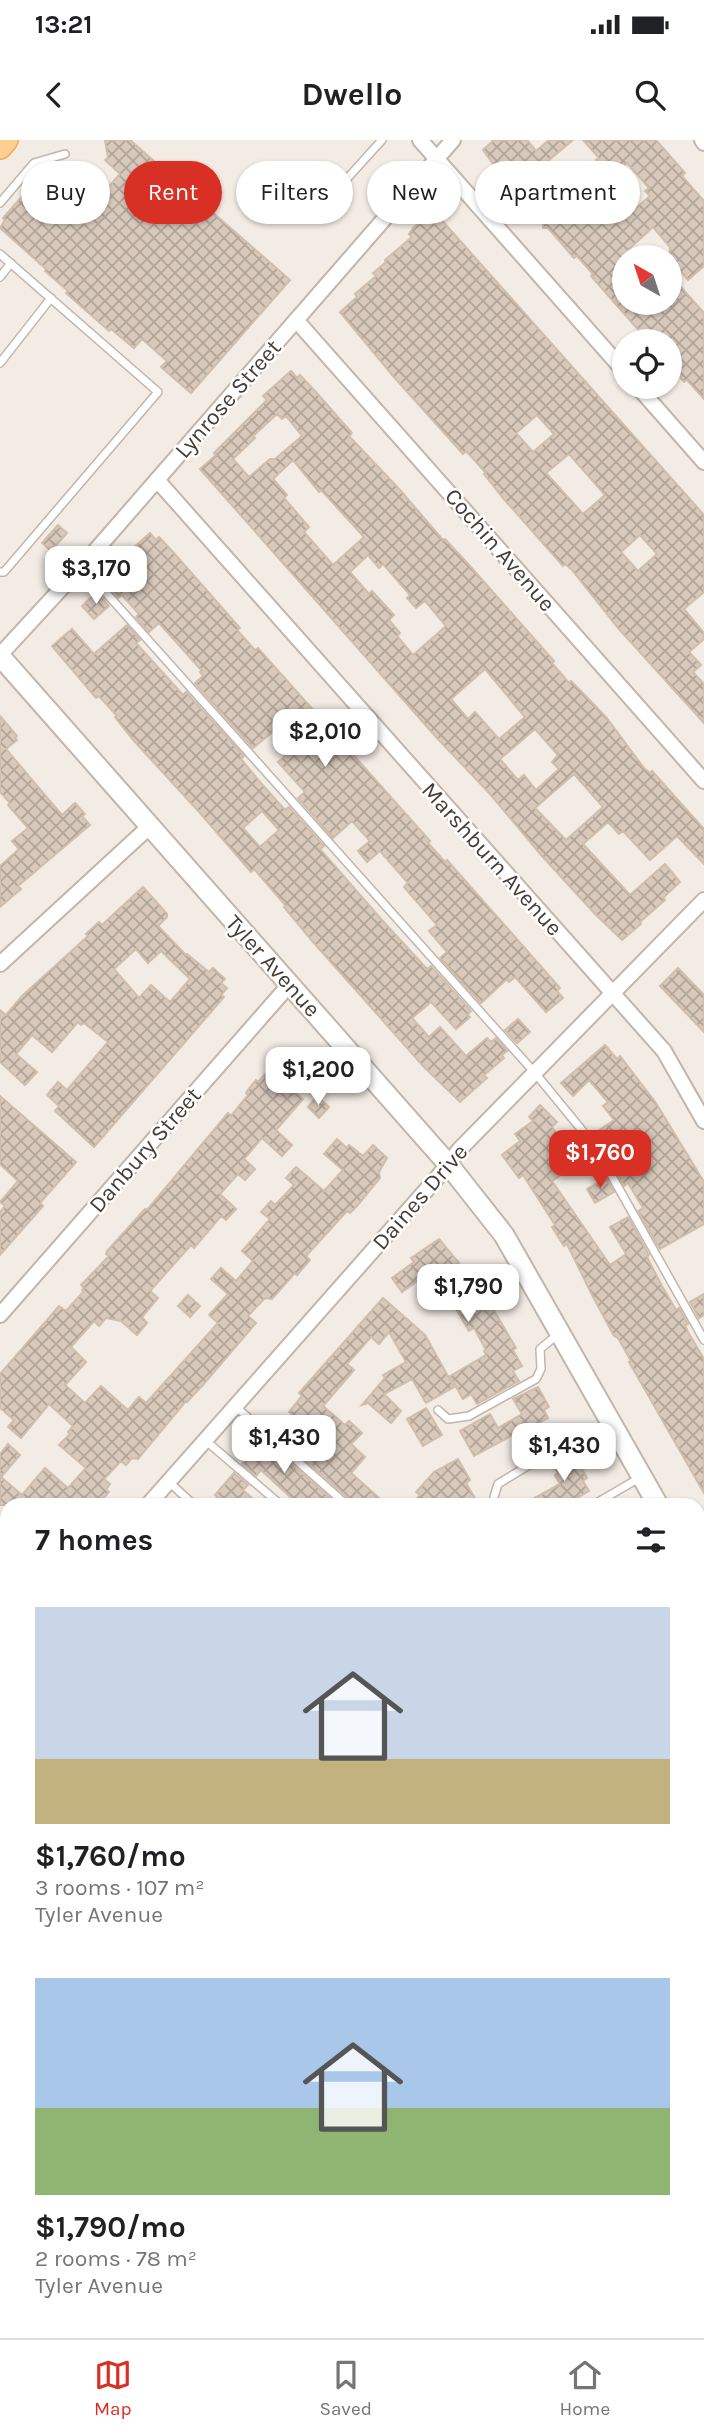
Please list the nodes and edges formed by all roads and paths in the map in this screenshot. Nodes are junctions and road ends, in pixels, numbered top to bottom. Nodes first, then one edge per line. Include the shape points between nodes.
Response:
1 (6, 140) edge
2 (382, 140) edge
3 (420, 140) edge
4 (453, 140) edge
5 (0, 147) edge
6 (65, 154) dead end
7 (436, 158) junction
8 (353, 172) edge
9 (0, 203) edge
10 (0, 254) edge
11 (11, 263) junction
12 (0, 277) edge
13 (51, 298) junction
14 (296, 320) junction
15 (612, 357) edge
16 (0, 363) edge
17 (649, 399) edge
18 (704, 462) edge
19 (157, 480) junction
20 (82, 566) junction
21 (0, 572) edge
22 (0, 655) edge
23 (704, 781) edge
24 (149, 827) junction
25 (704, 900) edge
26 (0, 964) edge
27 (290, 984) junction
28 (613, 995) junction
29 (535, 1073) junction
30 (704, 1121) edge
31 (448, 1164) junction
32 (0, 1315) edge
33 (561, 1332) junction
34 (704, 1340) edge
35 (234, 1405) junction
36 (438, 1410) dead end
37 (611, 1423) junction
38 (205, 1439) junction
39 (642, 1477) junction
40 (168, 1481) junction
41 (494, 1497) dead end
42 (154, 1498) edge
43 (186, 1498) edge
44 (273, 1498) edge
45 (339, 1498) edge
46 (605, 1498) edge
47 (654, 1498) edge

1 - 5 main road
2 - 8 lane
3 - 7 street
4 - 7 street, Lynrose Street
6 - 9 lane via 34,163
7 - 14 street, Lynrose Street
7 - 15 street
10 - 11 lane
11 - 12 lane
11 - 13 lane
13 - 16 lane
13 - 21 lane via 158,392
14 - 19 street, Lynrose Street
14 - 23 street, Cochin Avenue
17 - 18 street
19 - 20 street, Lynrose Street
19 - 28 street, Marshburn Avenue
20 - 22 street, Lynrose Street
20 - 29 lane
22 - 24 street, Tyler Avenue
24 - 26 street
24 - 27 street, Tyler Avenue
25 - 28 street, Daines Drive
27 - 31 street, Tyler Avenue
27 - 32 street, Danbury Street
28 - 29 street, Daines Drive
28 - 30 street, Marshburn Avenue via 664,1051
29 - 31 street, Daines Drive
29 - 34 lane via 609,1171
31 - 33 street, Tyler Avenue via 504,1235
31 - 35 street, Daines Drive
33 - 36 lane via 540,1349 541,1369 536,1379 519,1390 469,1416 448,1419
33 - 37 street, Tyler Avenue
35 - 38 street, Daines Drive
35 - 45 lane
37 - 39 street, Tyler Avenue
37 - 41 lane via 498,1484
38 - 40 street, Daines Drive
38 - 44 lane
39 - 46 lane
39 - 47 street, Tyler Avenue
40 - 42 street, Daines Drive
40 - 43 lane

